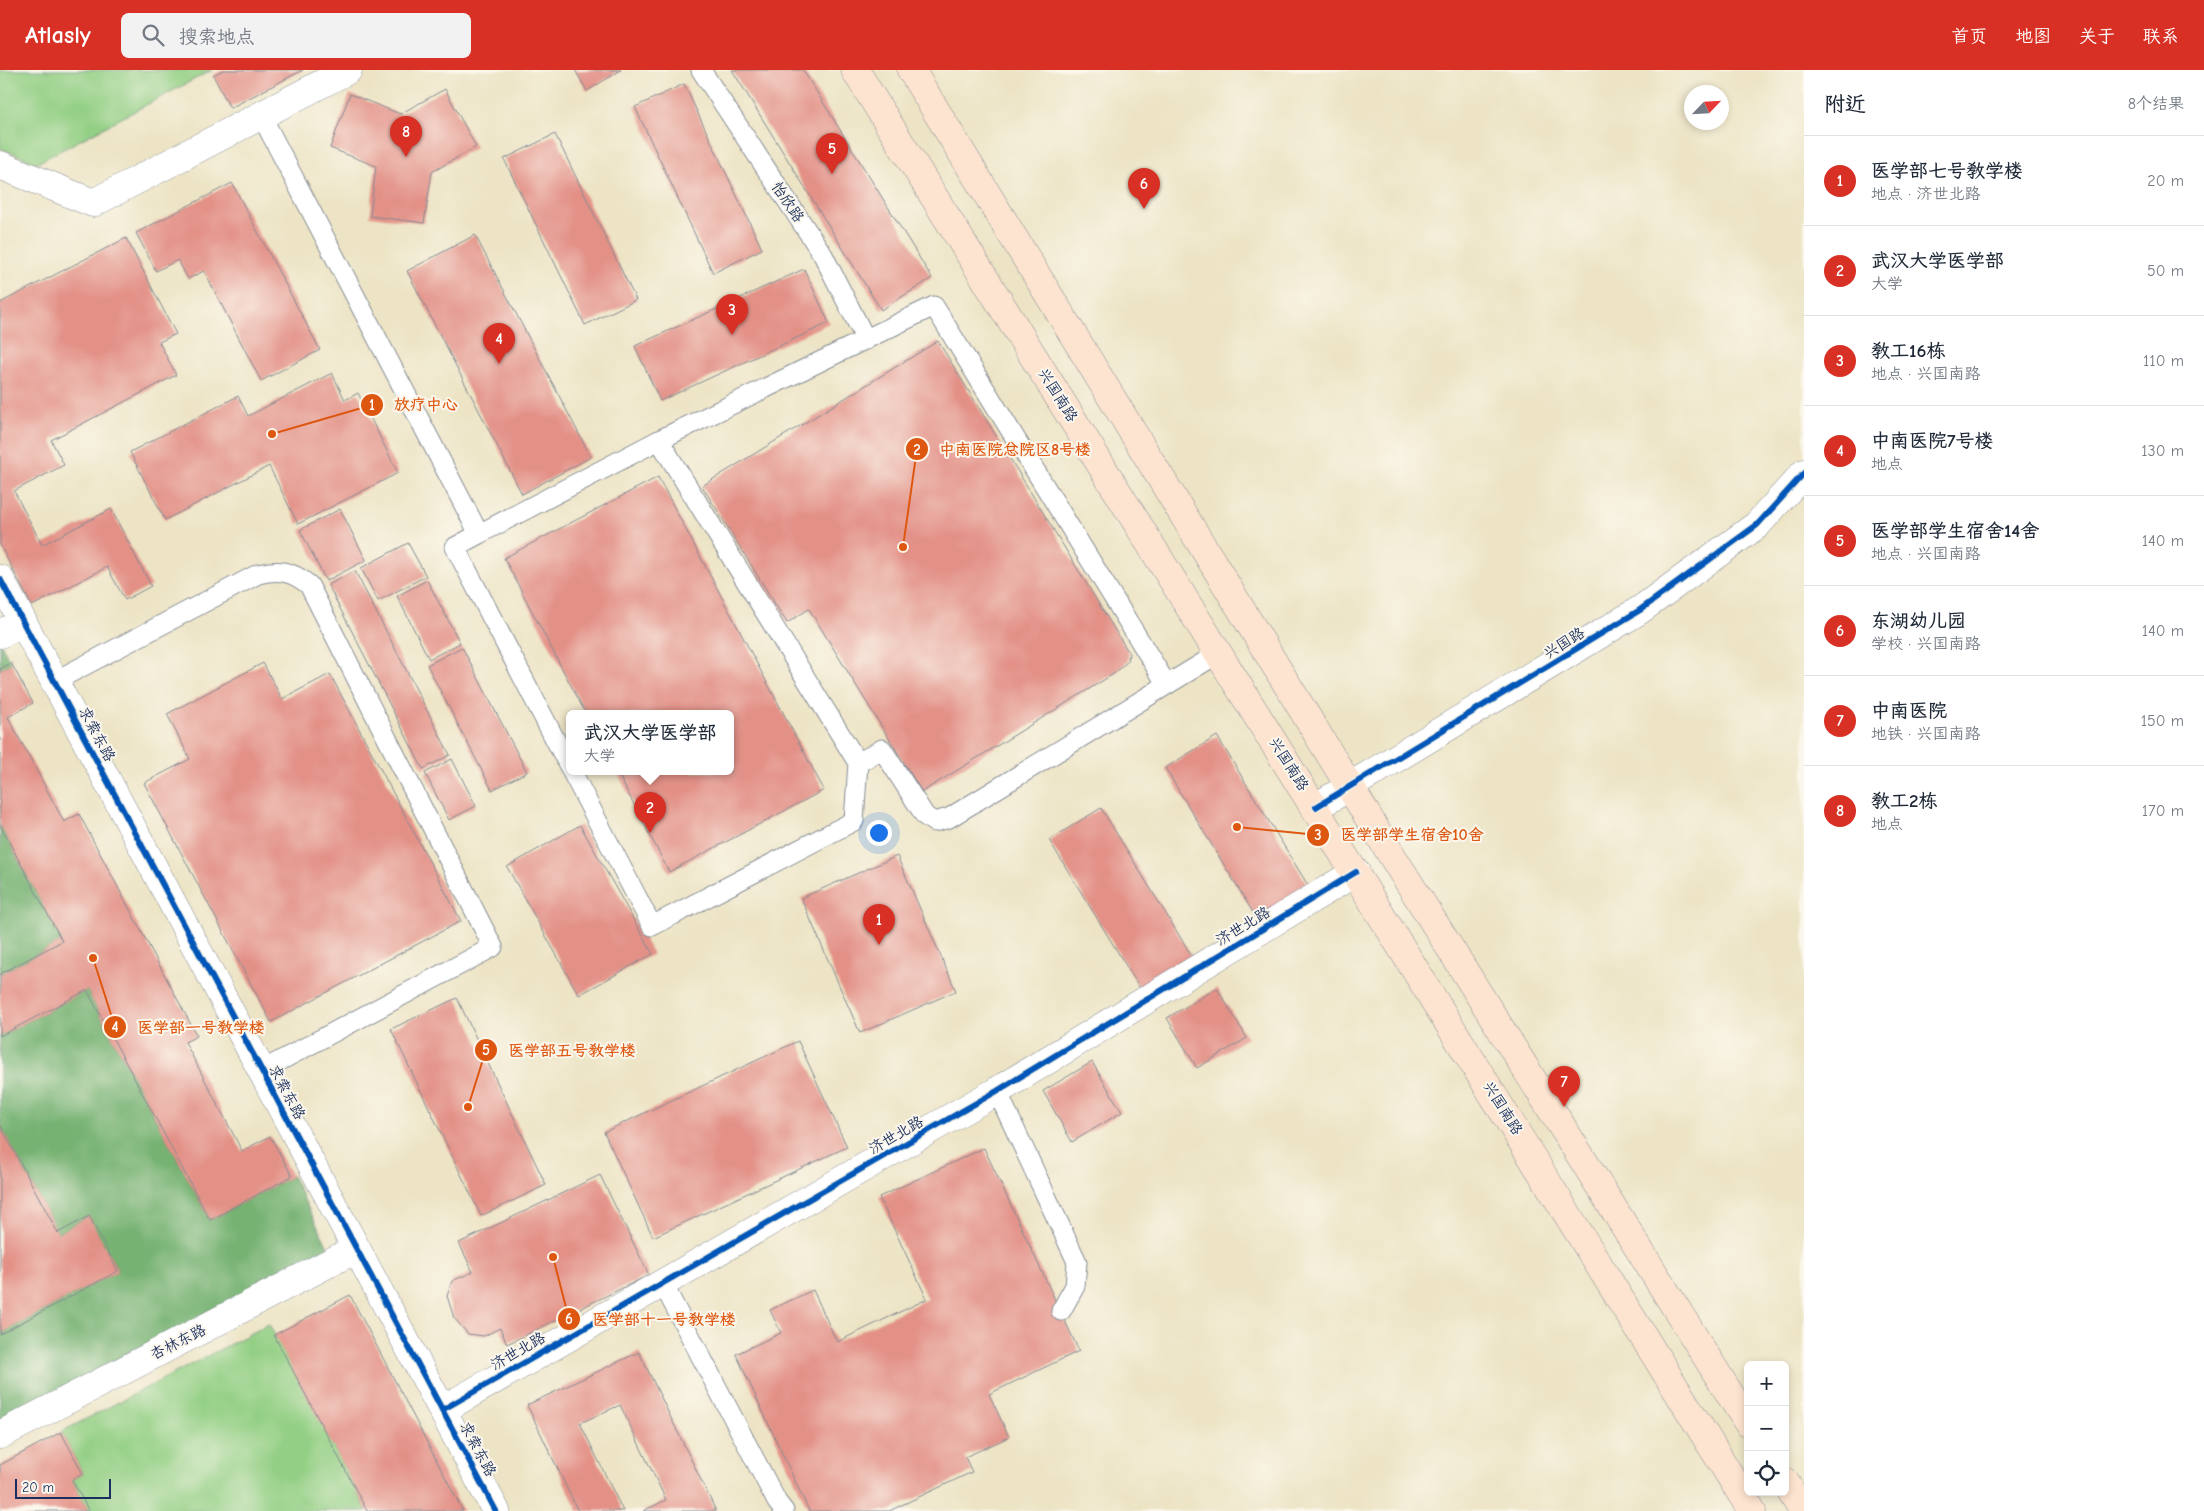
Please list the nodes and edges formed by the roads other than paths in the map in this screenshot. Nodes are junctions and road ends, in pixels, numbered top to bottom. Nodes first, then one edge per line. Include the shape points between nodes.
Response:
1 (348, 70) edge
2 (701, 70) edge
3 (855, 70) edge
4 (911, 70) edge
5 (261, 115) junction
6 (0, 165) edge
7 (866, 340) junction
8 (659, 440) junction
9 (1804, 473) edge
10 (478, 534) junction
11 (0, 578) edge
12 (12, 628) edge
13 (1220, 653) junction
14 (55, 681) junction
15 (1167, 686) junction
16 (566, 760) edge
17 (858, 763) junction
18 (574, 775) edge
19 (1350, 787) junction
20 (1316, 807) junction
21 (1356, 872) junction
22 (261, 1071) junction
23 (997, 1091) junction
24 (356, 1249) junction
25 (662, 1282) junction
26 (1060, 1311) dead end
27 (442, 1410) junction
28 (1744, 1417) edge
29 (0, 1435) edge
30 (1789, 1488) edge
31 (496, 1511) edge
32 (784, 1511) edge
33 (1752, 1511) edge
34 (1803, 1511) edge

1 - 5 street
2 - 7 lane, 怡欣路 via 824,256
3 - 13 main road, 兴国南路
4 - 19 main road
5 - 6 street via 93,203
5 - 10 lane
7 - 8 lane
7 - 15 lane via 934,306
8 - 10 lane
8 - 17 lane
9 - 19 street, 兴国路 via 1756,526 1640,610
10 - 16 lane via 455,547
11 - 12 street, 求索东路
12 - 14 street, 求索东路
13 - 15 lane
13 - 20 main road, 兴国南路
14 - 22 street, 求索东路
14 - 22 lane via 258,574 285,571 309,585 493,947
15 - 17 lane via 949,818 939,821 934,822 926,816 882,749
17 - 18 lane via 854,821 652,926
19 - 20 street, 兴国路
19 - 28 main road
20 - 21 main road, 兴国南路
21 - 23 street, 济世北路
21 - 33 main road, 兴国南路
22 - 24 street, 求索东路
23 - 25 street, 济世北路
23 - 26 lane via 1077,1262 1075,1286
24 - 27 street, 求索东路
24 - 29 street, 杏林东路
25 - 27 street, 济世北路
25 - 32 lane
27 - 31 street, 求索东路
30 - 34 main road

